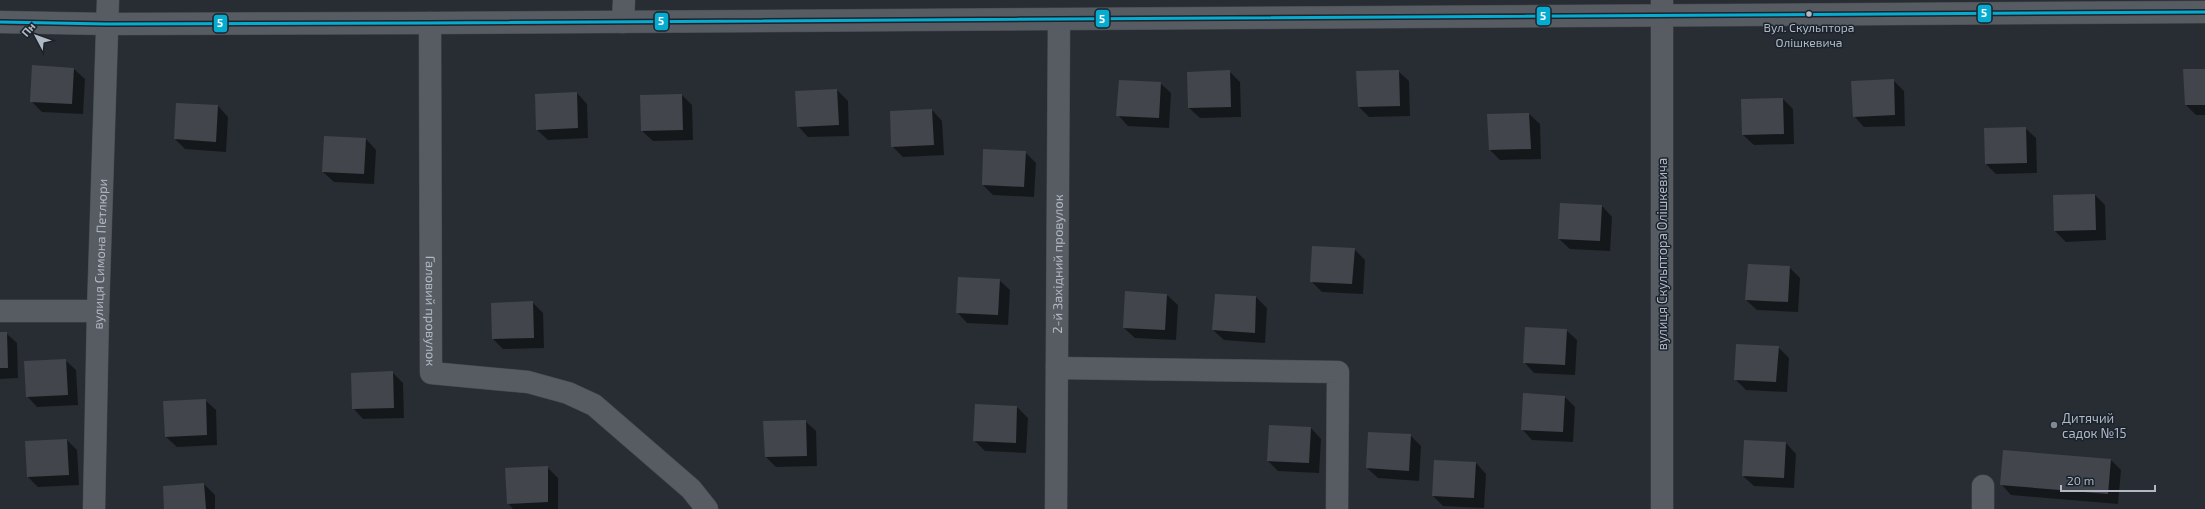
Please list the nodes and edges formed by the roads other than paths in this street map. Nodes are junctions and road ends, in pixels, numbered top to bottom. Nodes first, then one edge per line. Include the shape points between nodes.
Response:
1 (108, 0) edge
2 (624, 0) edge
3 (2063, 6) edge
4 (1662, 7) edge
5 (2205, 12) edge
6 (1059, 20) junction
7 (0, 22) edge
8 (623, 22) junction
9 (430, 23) junction
10 (108, 24) junction
11 (0, 310) edge
12 (98, 311) junction
13 (1057, 368) junction
14 (1982, 486) dead end
15 (94, 509) edge
16 (707, 509) edge
17 (1056, 509) edge
18 (1337, 509) edge
19 (1662, 509) edge
20 (1983, 509) edge

1 - 10 street, вулиця Симона Петлюри
2 - 8 street
3 - 4 street
3 - 5 street
4 - 6 street
4 - 19 street, вулиця Скульптора Олішкевича
6 - 8 street
6 - 13 street, 2-й Західний провулок
7 - 10 street
8 - 9 street
9 - 10 street
9 - 16 street, Галовий провулок via 431,374 528,382 568,393 594,404 691,490
10 - 12 street, вулиця Симона Петлюри
11 - 12 street
12 - 15 street, вулиця Симона Петлюри
13 - 17 street, 2-й Західний провулок
13 - 18 street via 1338,372
14 - 20 street

